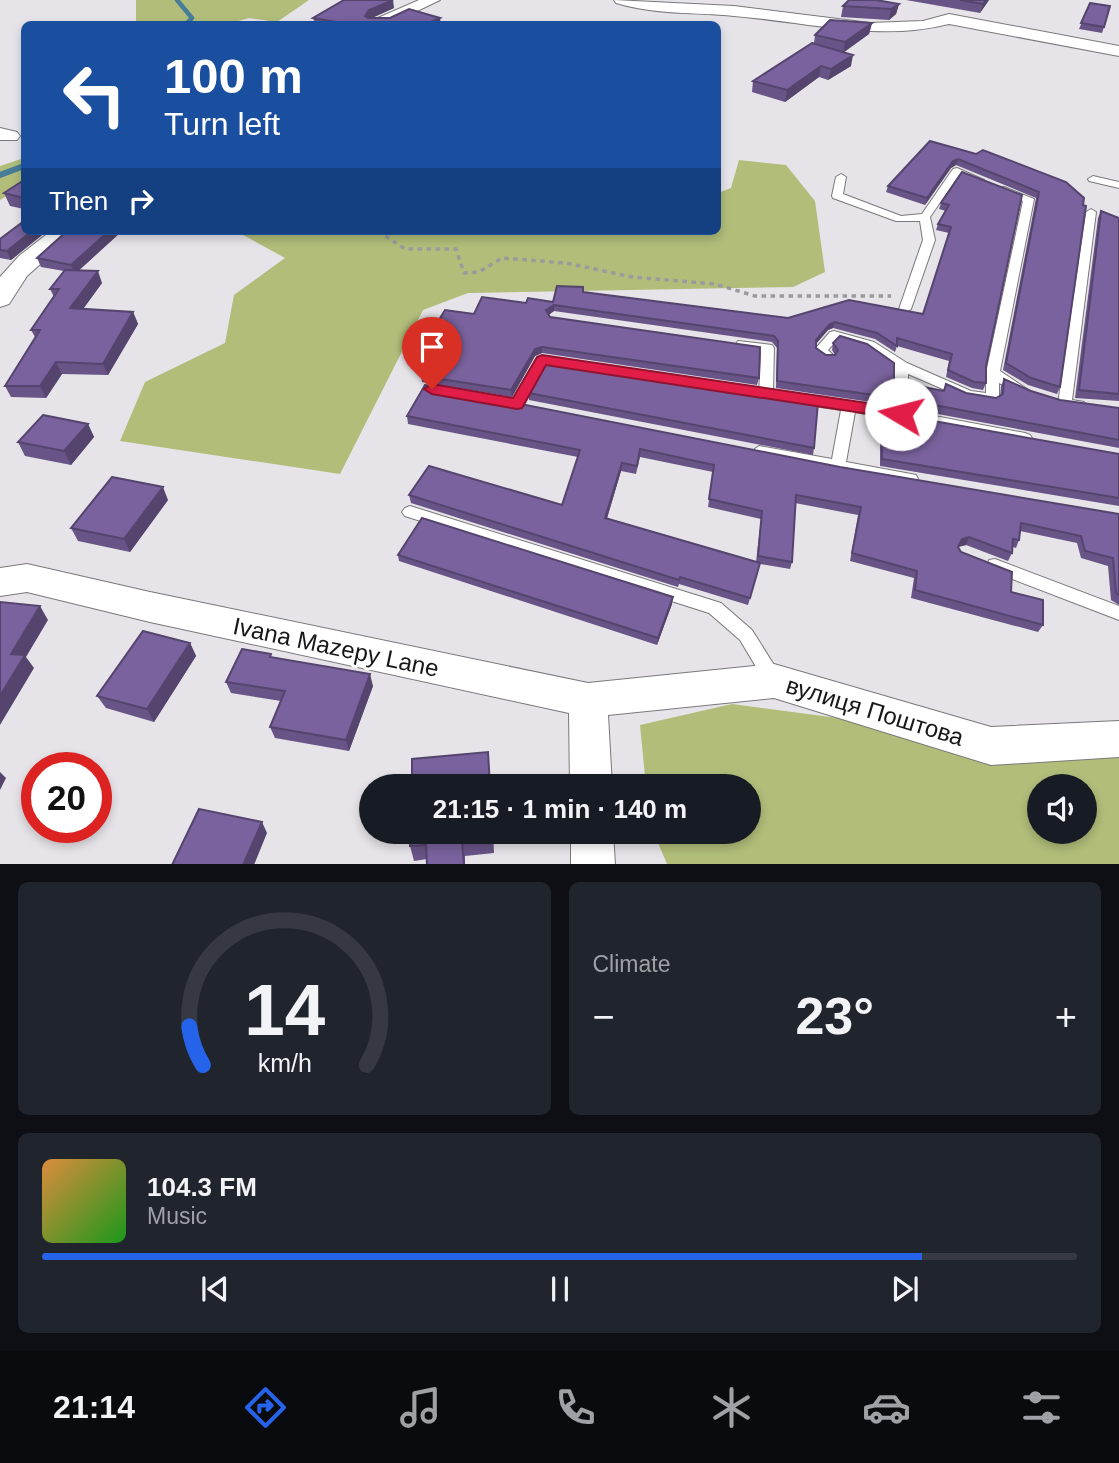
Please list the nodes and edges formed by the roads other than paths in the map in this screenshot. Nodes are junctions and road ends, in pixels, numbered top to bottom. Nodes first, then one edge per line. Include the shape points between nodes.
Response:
1 (432, 0) edge
2 (622, 0) edge
3 (646, 4) edge
4 (384, 21) edge
5 (1119, 51) edge
6 (841, 177) dead end
7 (1093, 179) dead end
8 (1119, 185) edge
9 (1091, 212) dead end
10 (925, 218) junction
11 (60, 235) edge
12 (0, 299) edge
13 (905, 309) edge
14 (728, 342) edge
15 (828, 356) edge
16 (902, 366) junction
17 (606, 370) edge
18 (993, 373) junction
19 (1032, 394) edge
20 (517, 404) edge
21 (849, 406) junction
22 (1092, 407) edge
23 (901, 414) junction
24 (1037, 440) edge
25 (744, 448) edge
26 (838, 467) junction
27 (932, 483) edge
28 (410, 512) dead end
29 (978, 558) edge
30 (0, 582) edge
31 (1119, 614) edge
32 (774, 681) junction
33 (588, 700) junction
34 (1119, 739) edge
35 (591, 774) edge
36 (592, 844) edge
37 (593, 864) edge

1 - 4 street
2 - 3 street
3 - 5 street via 856,27 925,27 949,19
6 - 10 lane via 837,195 900,219
7 - 8 lane
9 - 22 lane via 1059,402
10 - 13 lane via 929,240
10 - 18 lane via 957,172 1029,199
11 - 12 street via 4,289
14 - 21 lane via 768,348 759,394
15 - 16 lane via 821,351 834,335 870,345
16 - 18 lane via 969,395 992,398
16 - 23 lane
17 - 20 lane via 542,360
18 - 19 lane
21 - 23 lane
21 - 26 lane
23 - 24 lane
25 - 26 lane
26 - 27 lane
28 - 32 lane via 715,608 746,635
29 - 31 lane
30 - 33 street, Ivana Mazepy Lane via 27,578
32 - 33 street, вулиця Поштова
32 - 34 street, вулиця Поштова via 991,746
33 - 35 street
36 - 37 street

